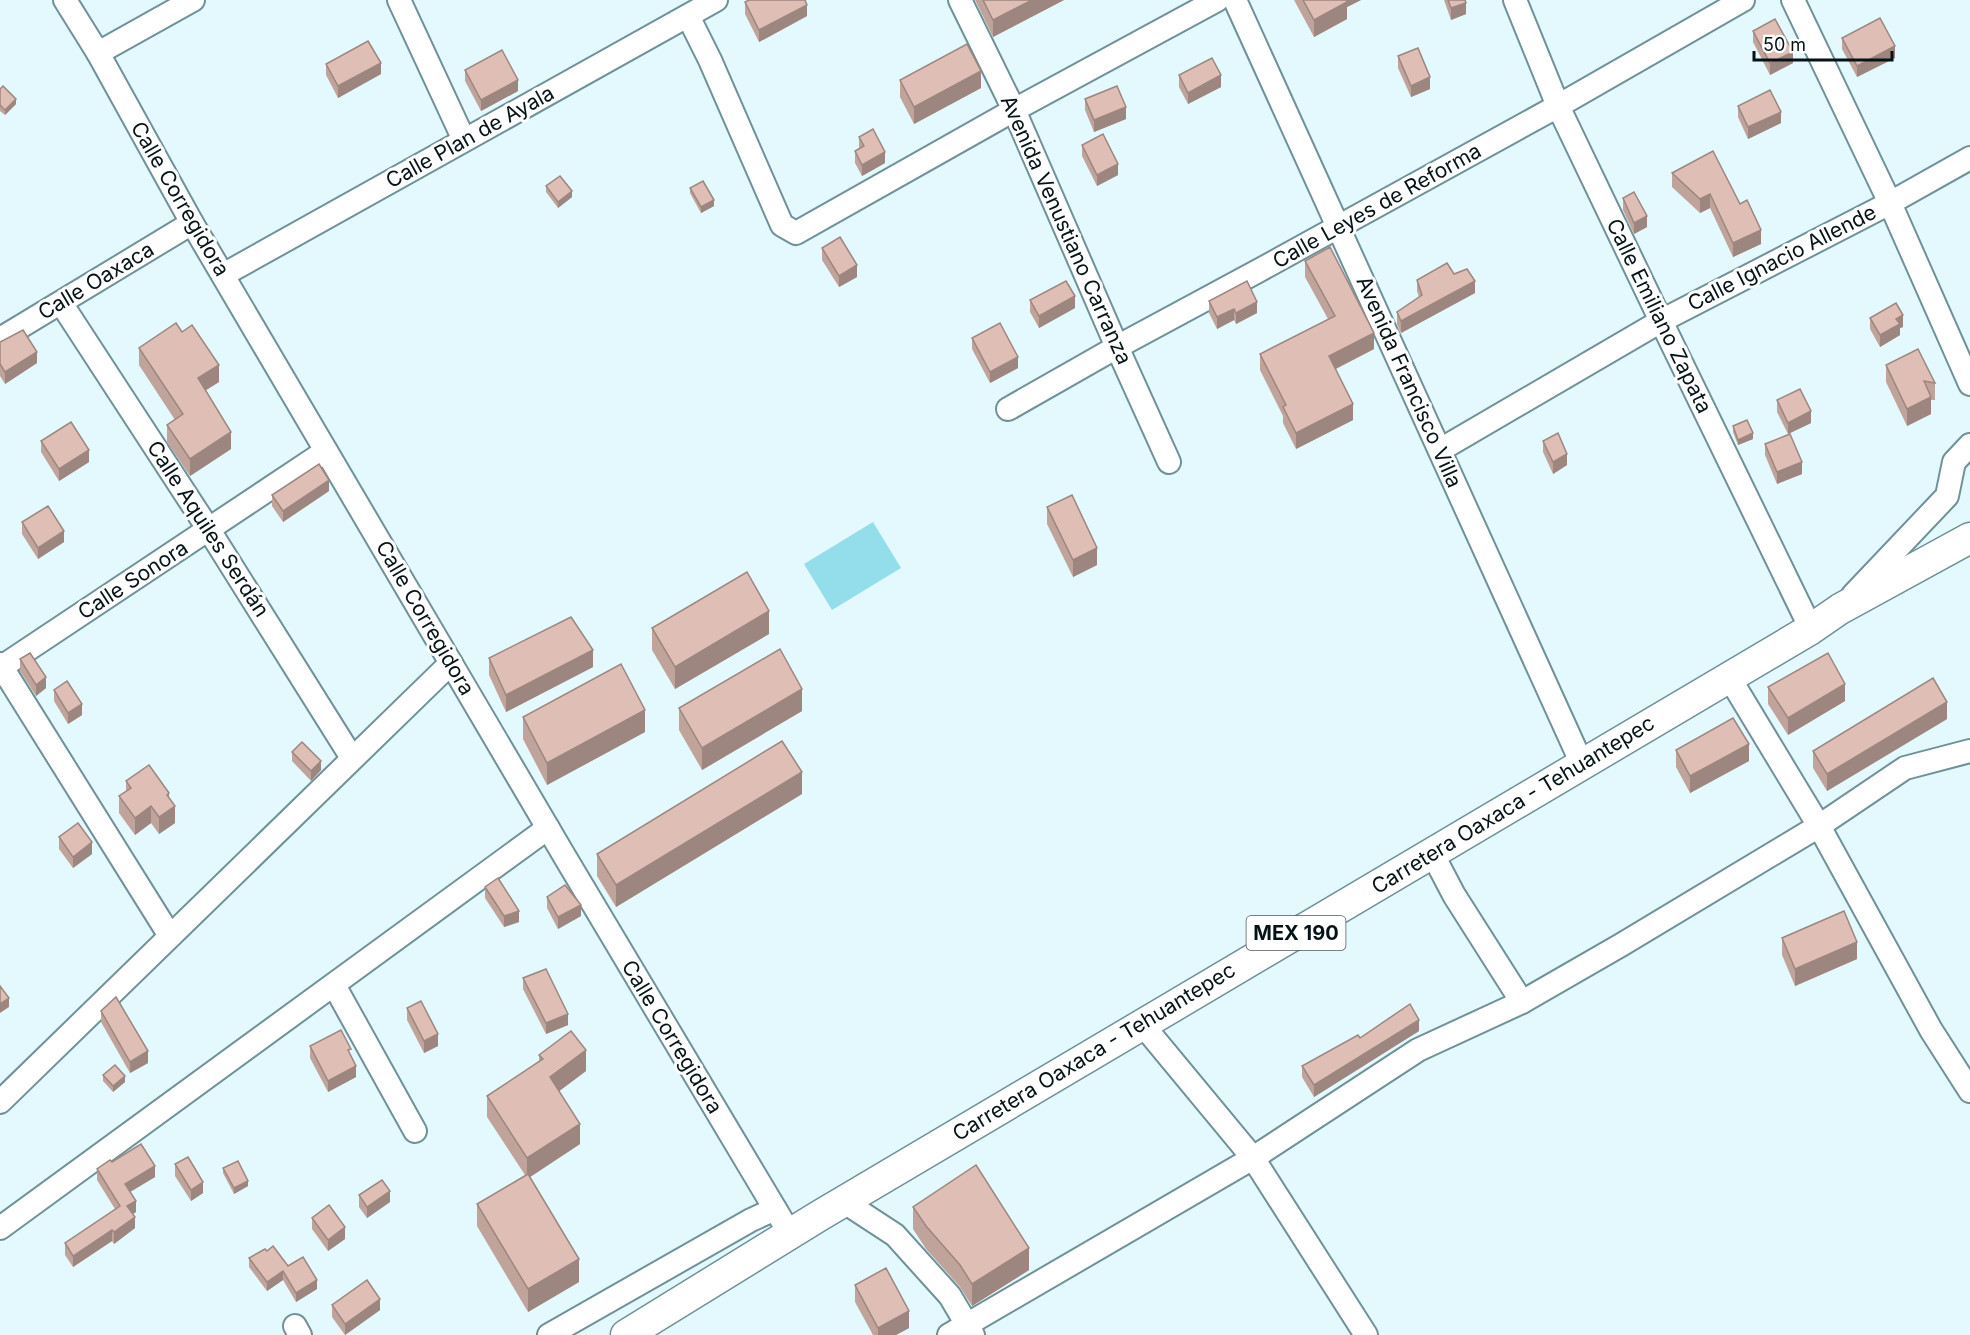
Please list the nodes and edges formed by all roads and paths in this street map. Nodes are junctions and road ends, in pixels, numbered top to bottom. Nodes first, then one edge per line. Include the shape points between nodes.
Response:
1 (65, 0) edge
2 (193, 0) edge
3 (399, 0) edge
4 (716, 0) edge
5 (960, 0) edge
6 (1217, 0) edge
7 (1236, 0) edge
8 (1515, 0) edge
9 (1743, 0) edge
10 (1793, 0) edge
11 (688, 16) junction
12 (98, 53) junction
13 (1558, 106) junction
14 (1014, 110) junction
15 (464, 140) junction
16 (1970, 158) edge
17 (1890, 203) junction
18 (192, 223) junction
19 (1339, 227) junction
20 (223, 275) junction
21 (61, 303) junction
22 (1661, 321) junction
23 (0, 339) edge
24 (1117, 347) junction
25 (1970, 384) edge
26 (1008, 409) dead end
27 (1970, 445) edge
28 (1440, 450) junction
29 (327, 451) junction
30 (1169, 462) dead end
31 (209, 530) junction
32 (1970, 538) edge
33 (1840, 609) junction
34 (1811, 629) junction
35 (451, 663) junction
36 (1, 666) edge
37 (1729, 677) junction
38 (1970, 751) edge
39 (352, 758) junction
40 (1582, 764) junction
41 (1819, 826) junction
42 (548, 828) junction
43 (1432, 853) junction
44 (170, 936) junction
45 (334, 986) junction
46 (1522, 1002) junction
47 (1142, 1024) junction
48 (1970, 1091) edge
49 (0, 1102) edge
50 (415, 1131) dead end
51 (1252, 1158) junction
52 (843, 1201) junction
53 (775, 1209) junction
54 (0, 1228) edge
55 (790, 1234) junction
56 (963, 1332) edge
57 (549, 1335) edge
58 (626, 1335) edge
59 (1366, 1335) edge

1 - 12 street, Calle Corregidora
2 - 12 street
3 - 15 street
4 - 11 street, Calle Plan de Ayala
5 - 14 street, Avenida Venustiano Carranza
6 - 14 street
7 - 19 street, Avenida Francisco Villa
8 - 13 street, Calle Emiliano Zapata
9 - 13 street, Calle Leyes de Reforma
10 - 17 street
11 - 14 street via 782,225 796,232
11 - 15 street, Calle Plan de Ayala
12 - 18 street, Calle Corregidora
13 - 19 street, Calle Leyes de Reforma
13 - 22 street, Calle Emiliano Zapata
14 - 24 street, Avenida Venustiano Carranza
15 - 20 street, Calle Plan de Ayala
16 - 17 street, Calle Ignacio Allende
17 - 22 street, Calle Ignacio Allende
17 - 25 street
18 - 20 street, Calle Corregidora
18 - 21 street, Calle Oaxaca
19 - 24 street, Calle Leyes de Reforma
19 - 28 street, Avenida Francisco Villa
20 - 29 street, Calle Corregidora
21 - 23 street, Calle Oaxaca
21 - 31 street, Calle Aquiles Serdán
22 - 28 street, Calle Ignacio Allende
22 - 34 street, Calle Emiliano Zapata
24 - 26 street, Calle Leyes de Reforma
24 - 30 street, Avenida Venustiano Carranza
27 - 33 street via 1954,462 1947,496
28 - 40 street, Avenida Francisco Villa
29 - 31 street, Calle Sonora
29 - 35 street, Calle Corregidora
31 - 36 street, Calle Sonora
31 - 39 street, Calle Aquiles Serdán
32 - 33 main road, Carretera Oaxaca - Tehuantepec / MEX 190
33 - 34 main road, Carretera Oaxaca - Tehuantepec / MEX 190
34 - 37 main road, Carretera Oaxaca - Tehuantepec / MEX 190
35 - 39 street
35 - 42 street, Calle Corregidora
36 - 44 street
37 - 40 main road, Carretera Oaxaca - Tehuantepec / MEX 190
37 - 41 street
38 - 41 street via 1905,768
39 - 44 street
40 - 43 main road, Carretera Oaxaca - Tehuantepec / MEX 190
41 - 46 street
41 - 48 street via 1931,1030
42 - 45 street
42 - 53 street, Calle Corregidora
43 - 46 street
43 - 47 main road, Carretera Oaxaca - Tehuantepec / MEX 190
44 - 49 street
45 - 50 street
45 - 54 street
46 - 51 street via 1418,1050
47 - 51 street
47 - 52 main road, Carretera Oaxaca - Tehuantepec / MEX 190
51 - 56 street
51 - 59 street
52 - 55 main road, Carretera Oaxaca - Tehuantepec / MEX 190
52 - 56 street via 895,1235 950,1296
53 - 55 street, Calle Corregidora
53 - 57 street
55 - 58 main road, Carretera Oaxaca - Tehuantepec / MEX 190

